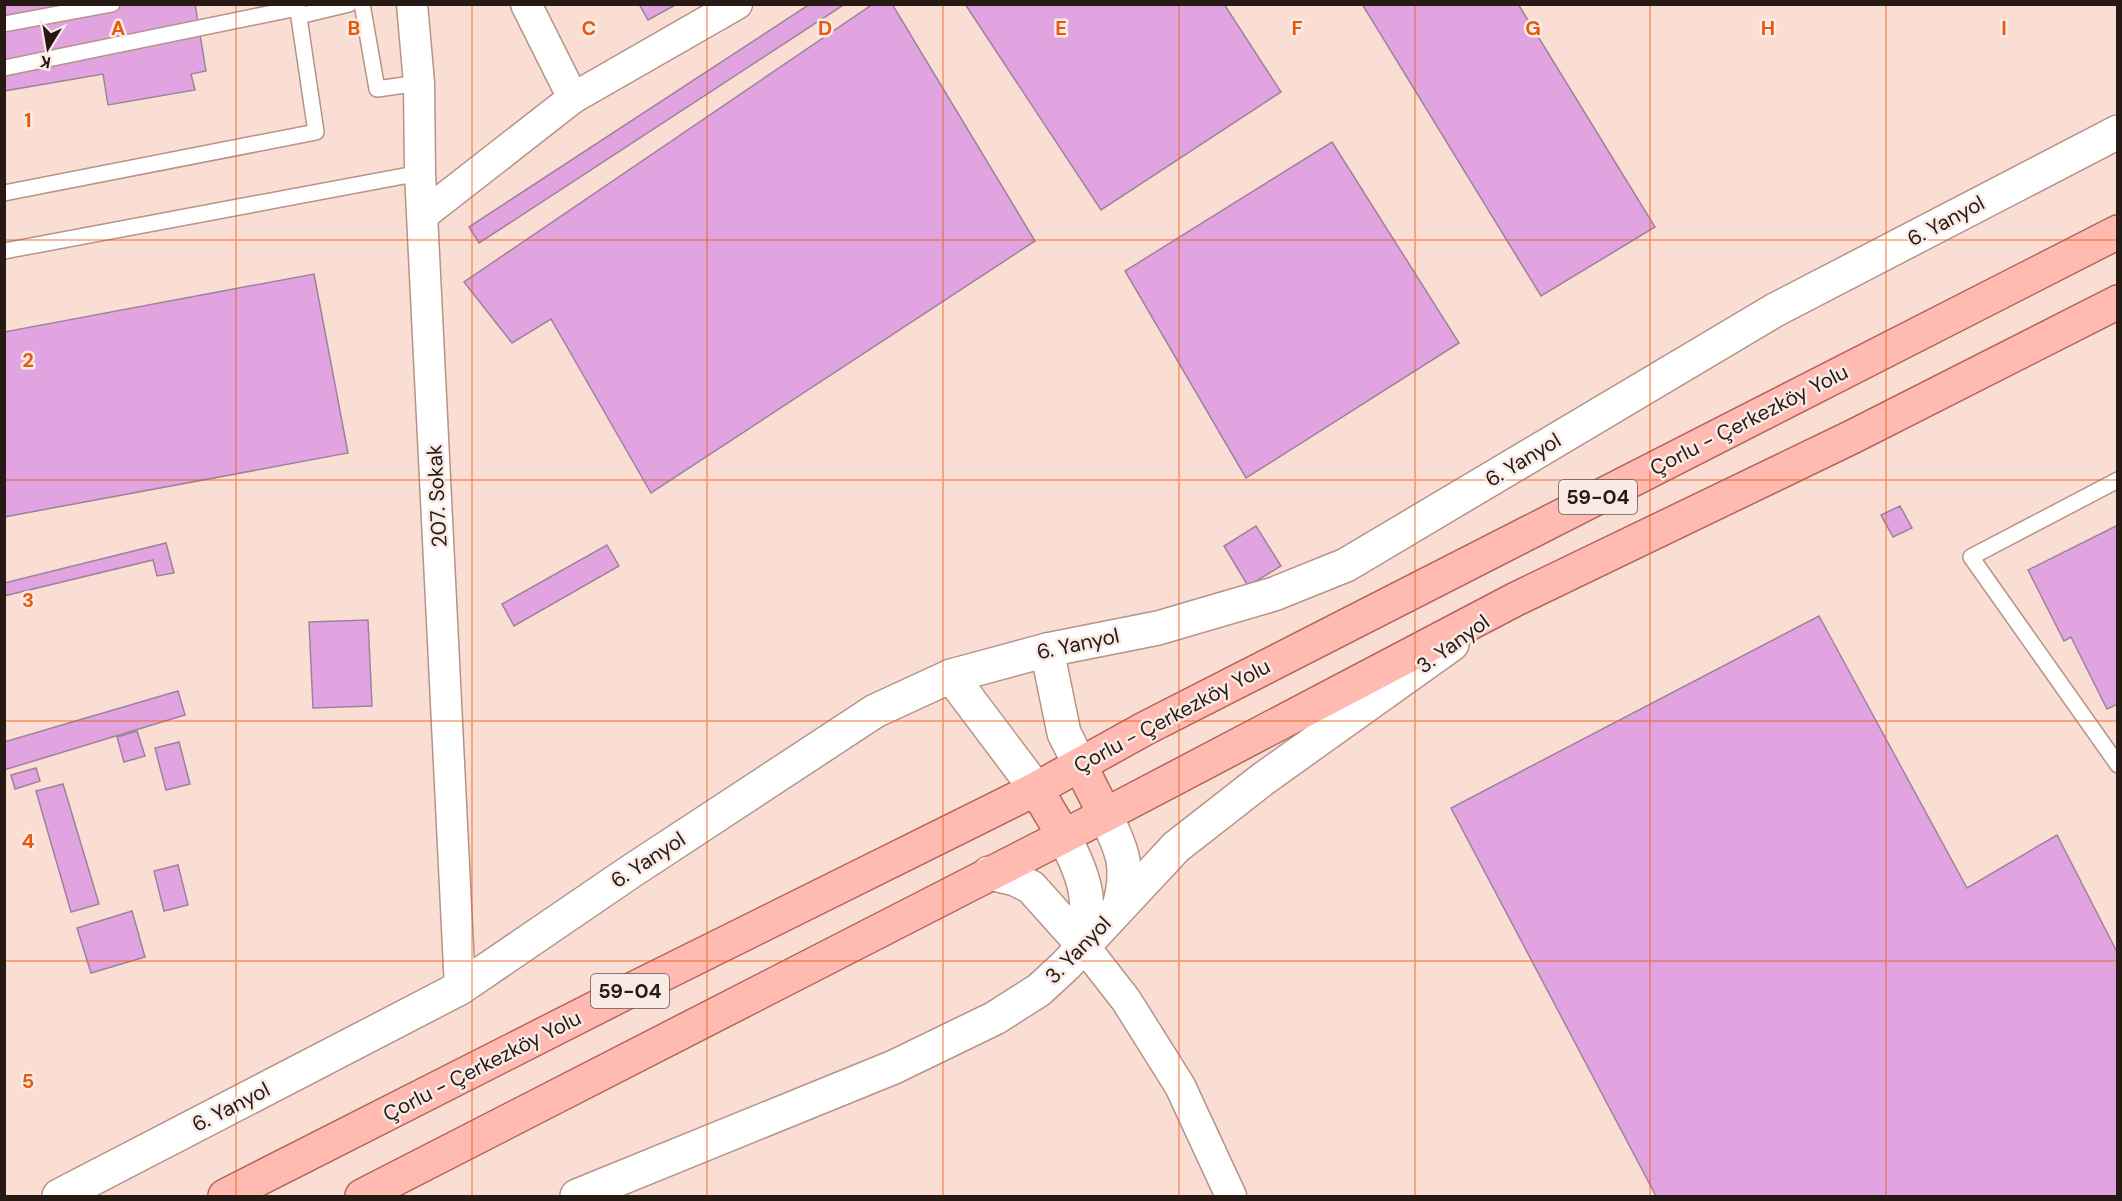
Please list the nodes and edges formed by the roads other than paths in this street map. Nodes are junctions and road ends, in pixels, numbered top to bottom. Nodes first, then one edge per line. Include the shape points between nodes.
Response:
1 (112, 4) edge
2 (350, 4) edge
3 (362, 4) edge
4 (412, 4) edge
5 (526, 4) edge
6 (737, 4) edge
7 (298, 10) edge
8 (4, 24) edge
9 (4, 68) edge
10 (419, 82) junction
11 (573, 98) junction
12 (2118, 132) edge
13 (420, 173) junction
14 (4, 193) edge
15 (423, 215) junction
16 (2118, 232) edge
17 (4, 251) edge
18 (2118, 302) edge
19 (2118, 480) edge
20 (1516, 599) junction
21 (1047, 650) junction
22 (951, 676) junction
23 (1080, 765) junction
24 (2118, 765) edge
25 (1036, 789) junction
26 (1105, 815) junction
27 (1064, 836) junction
28 (989, 873) junction
29 (1119, 907) junction
30 (1083, 945) junction
31 (460, 988) junction
32 (59, 1197) edge
33 (225, 1197) edge
34 (362, 1197) edge
35 (576, 1197) edge
36 (1231, 1197) edge

1 - 8 lane
2 - 7 lane
3 - 10 lane via 377,89
4 - 10 street, 207. Sokak
5 - 11 street
6 - 11 street
7 - 9 lane
7 - 14 lane via 316,132
10 - 13 street, 207. Sokak
11 - 15 street
12 - 21 main road, 6. Yanyol via 1775,310 1346,565 1274,594 1158,627
13 - 15 street, 207. Sokak
13 - 17 lane
15 - 31 street, 207. Sokak
16 - 23 main road, Çorlu - Çerkezköy Yolu / 59-04
18 - 20 main road, 59-04 via 1852,437
19 - 24 lane via 1971,556
20 - 26 main road, 59-04
20 - 29 main road, 3. Yanyol via 1176,847
21 - 22 main road, 6. Yanyol
21 - 23 main road via 1064,733
22 - 25 main road
22 - 31 main road, 6. Yanyol via 875,711
23 - 25 main road, Çorlu - Çerkezköy Yolu / 59-04
23 - 26 main road
25 - 27 main road
25 - 33 main road, Çorlu - Çerkezköy Yolu / 59-04
26 - 27 main road, 59-04
26 - 29 main road via 1120,844 1126,867
27 - 28 main road, 59-04
27 - 30 main road via 1085,886 1089,912
28 - 30 main road via 1032,887
28 - 34 main road, 59-04
29 - 30 main road, 3. Yanyol
30 - 35 main road, 3. Yanyol via 1039,990 995,1018 894,1067
30 - 36 street via 1126,1000 1180,1086
31 - 32 main road, 6. Yanyol

